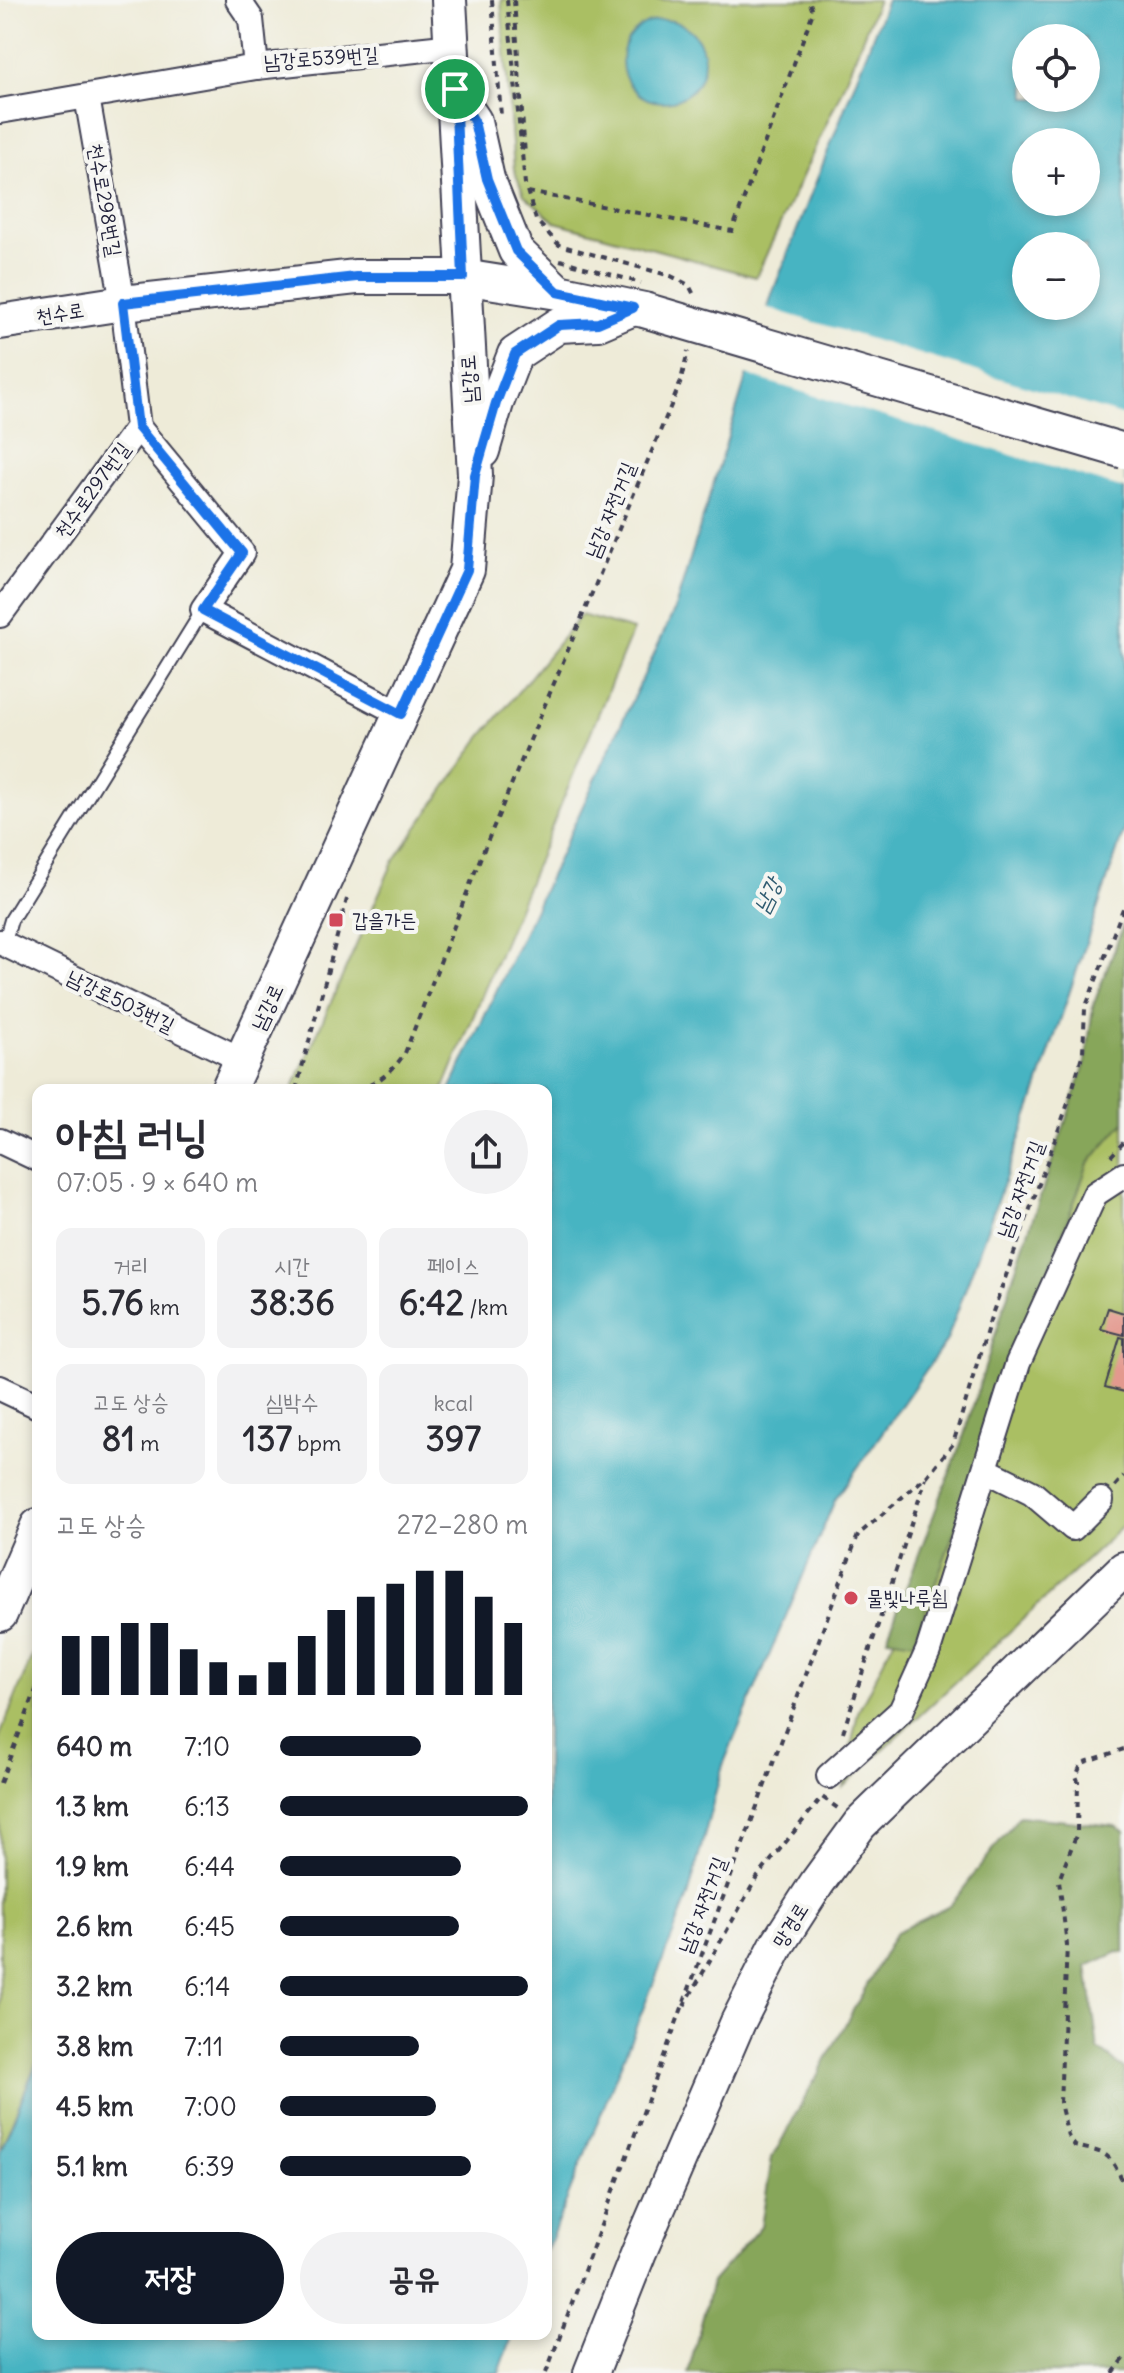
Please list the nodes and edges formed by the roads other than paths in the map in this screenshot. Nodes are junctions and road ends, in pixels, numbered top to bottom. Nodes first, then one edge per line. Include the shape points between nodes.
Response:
1 (238, 0) edge
2 (449, 0) edge
3 (453, 46) junction
4 (256, 67) junction
5 (455, 89) junction
6 (87, 97) junction
7 (0, 111) edge
8 (463, 277) junction
9 (558, 292) junction
10 (123, 303) junction
11 (638, 309) junction
12 (0, 322) edge
13 (138, 427) junction
14 (1124, 451) edge
15 (475, 475) junction
16 (203, 610) junction
17 (0, 615) edge
18 (401, 714) junction
19 (1, 946) edge
20 (235, 1075) edge
21 (0, 1141) edge
22 (32, 1156) edge
23 (1124, 1175) edge
24 (0, 1388) edge
25 (32, 1403) edge
26 (986, 1470) junction
27 (1101, 1500) dead end
28 (32, 1540) edge
29 (1124, 1569) edge
30 (0, 1614) edge
31 (826, 1787) road end
32 (591, 2373) edge

1 - 4 street, 남강로539번길 via 251,19
2 - 3 street, 남강로
3 - 4 street, 남강로539번길
3 - 5 street, 남강로
4 - 6 street
5 - 8 street, 남강로
5 - 9 street via 474,121 487,179 516,251
6 - 7 street
6 - 10 street, 천수로298번길
8 - 9 street, 천수로
8 - 10 street, 천수로 via 356,277
8 - 15 street, 남강로
9 - 11 street, 천수로
10 - 12 street, 천수로
10 - 13 street, 천수로297번길
11 - 14 street, 천수로, bridge
11 - 15 street via 598,323 559,325 515,354
13 - 16 street via 242,553
13 - 17 street, 천수로297번길
15 - 18 street, 남강로 via 467,570
16 - 18 street
16 - 19 lane via 11,920
18 - 20 street, 남강로
19 - 20 street, 남강로503번길
21 - 22 street
23 - 26 street via 1095,1194 1018,1363
24 - 25 street
26 - 27 street via 1032,1493 1073,1528
26 - 31 street via 928,1651 901,1711
28 - 30 street
29 - 32 street, 망경로 via 860,1824 817,1883 777,1945 738,2022

